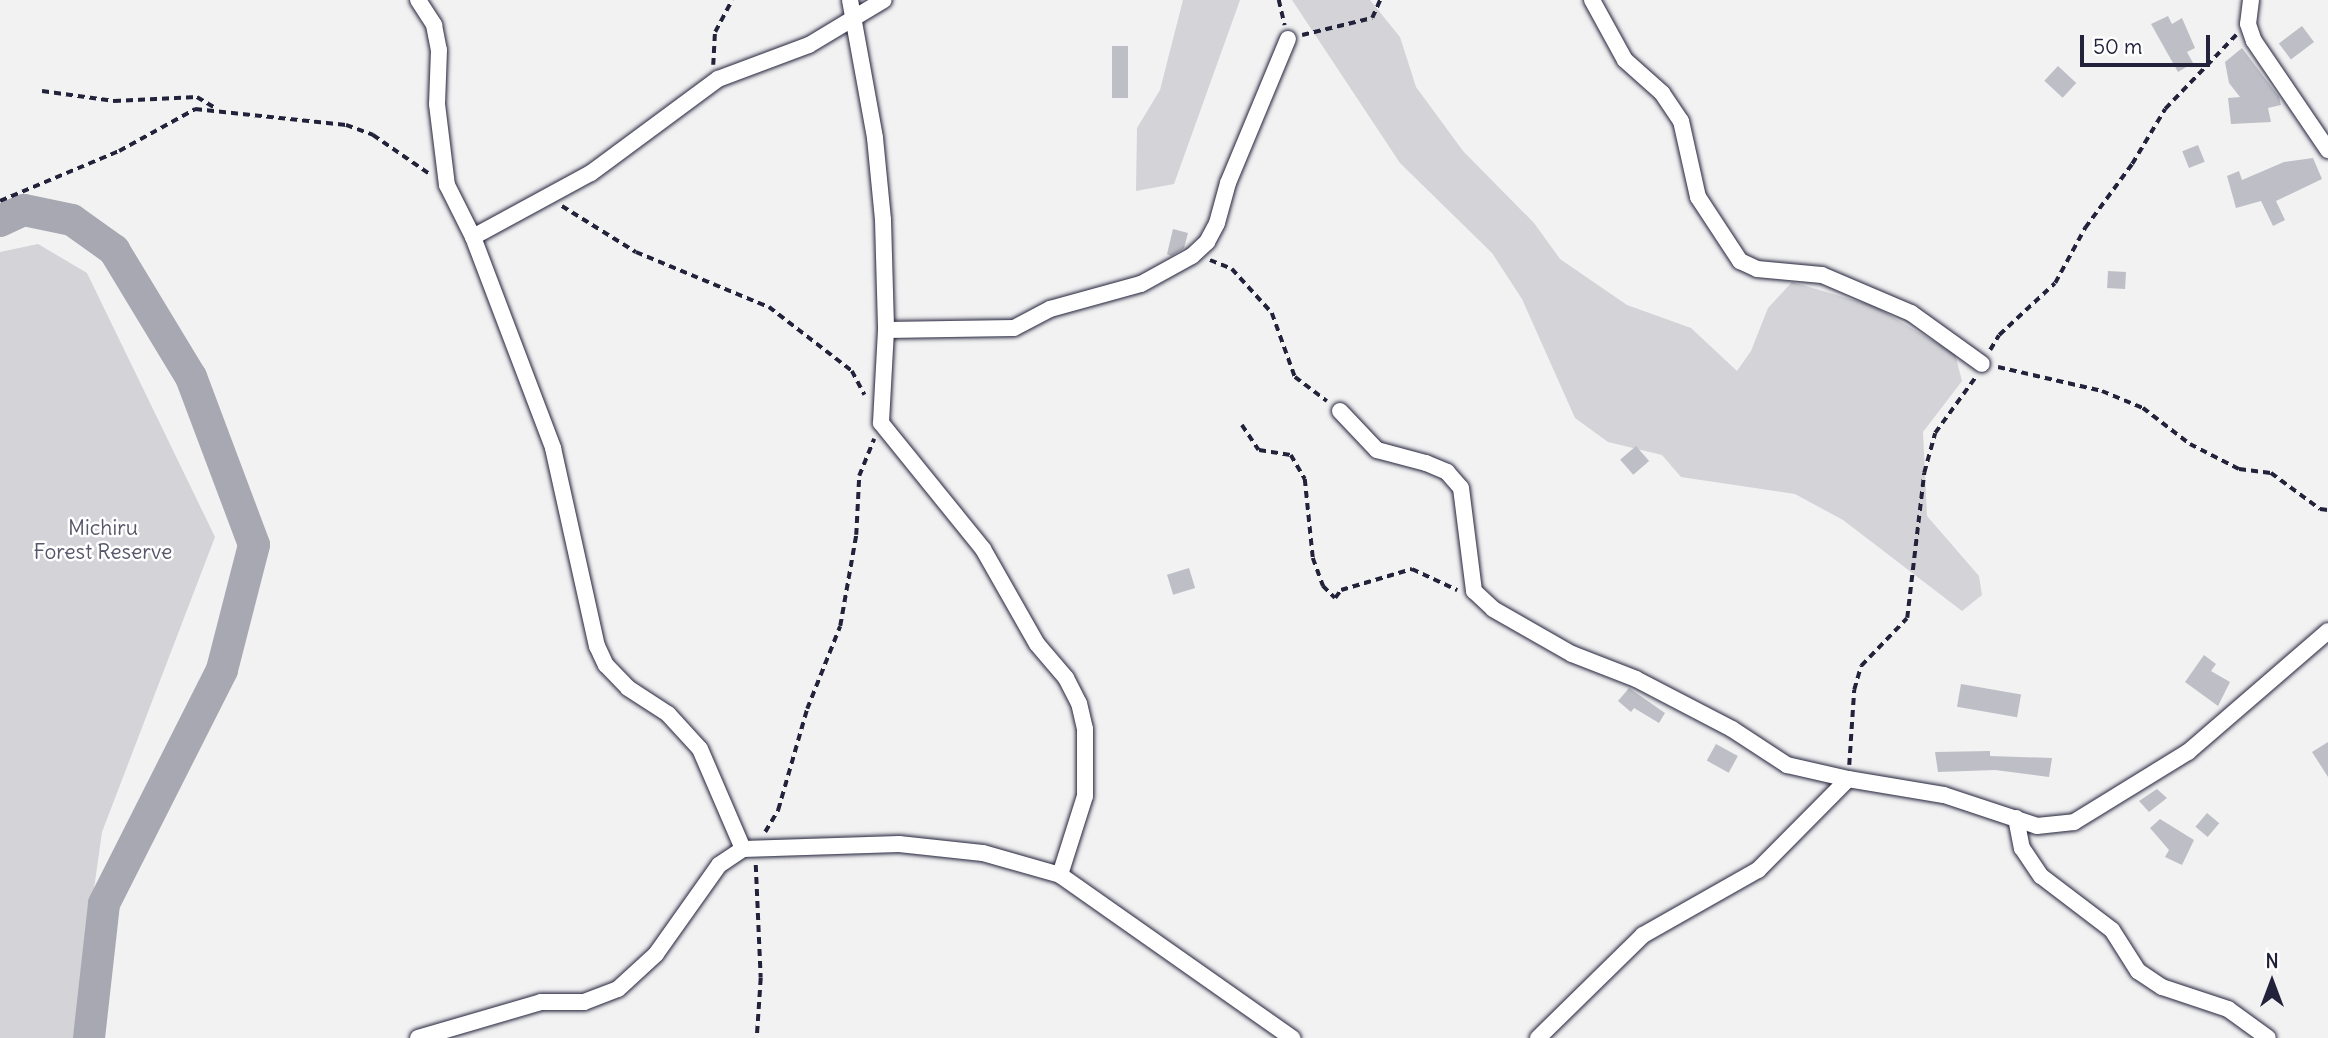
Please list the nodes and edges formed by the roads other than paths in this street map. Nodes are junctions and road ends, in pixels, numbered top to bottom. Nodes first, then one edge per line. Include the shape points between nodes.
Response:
1 (418, 0) edge
2 (884, 0) edge
3 (1592, 0) edge
4 (2251, 0) edge
5 (851, 8) edge
6 (1288, 39) road end
7 (2328, 150) edge
8 (473, 237) junction
9 (886, 330) junction
10 (1982, 364) road end
11 (1340, 411) road end
12 (2328, 631) edge
13 (1848, 779) junction
14 (2016, 818) junction
15 (749, 850) junction
16 (1060, 875) junction
17 (418, 1038) edge
18 (1292, 1038) edge
19 (1538, 1038) edge
20 (2268, 1038) edge

1 - 8 street via 434,24 439,50 437,104 447,185
2 - 5 street
3 - 10 street via 1625,60 1662,93 1681,121 1698,197 1740,261 1757,269 1822,275 1911,313
4 - 7 street via 2248,24 2254,41
5 - 8 street via 809,45 712,84 623,151
5 - 9 street via 876,138
6 - 9 street via 1228,183 1217,223 1197,252 1141,284 1050,309 1014,328
8 - 15 street via 554,449 597,646 628,688 668,714 700,749
9 - 16 street via 881,423 983,549 1037,644 1066,678 1079,704 1085,796
11 - 13 street via 1377,450 1447,472 1461,488 1474,592 1517,625 1732,729 1787,765
12 - 14 street via 2189,752 2074,822 2037,826
13 - 14 street via 1944,795
13 - 19 street via 1758,870 1643,935
14 - 20 street via 2022,848 2041,876 2112,930 2138,971 2162,987 2228,1009
15 - 16 street via 899,844 983,853
15 - 17 street via 719,865 656,954 618,989 584,1002 541,1002
16 - 18 street

